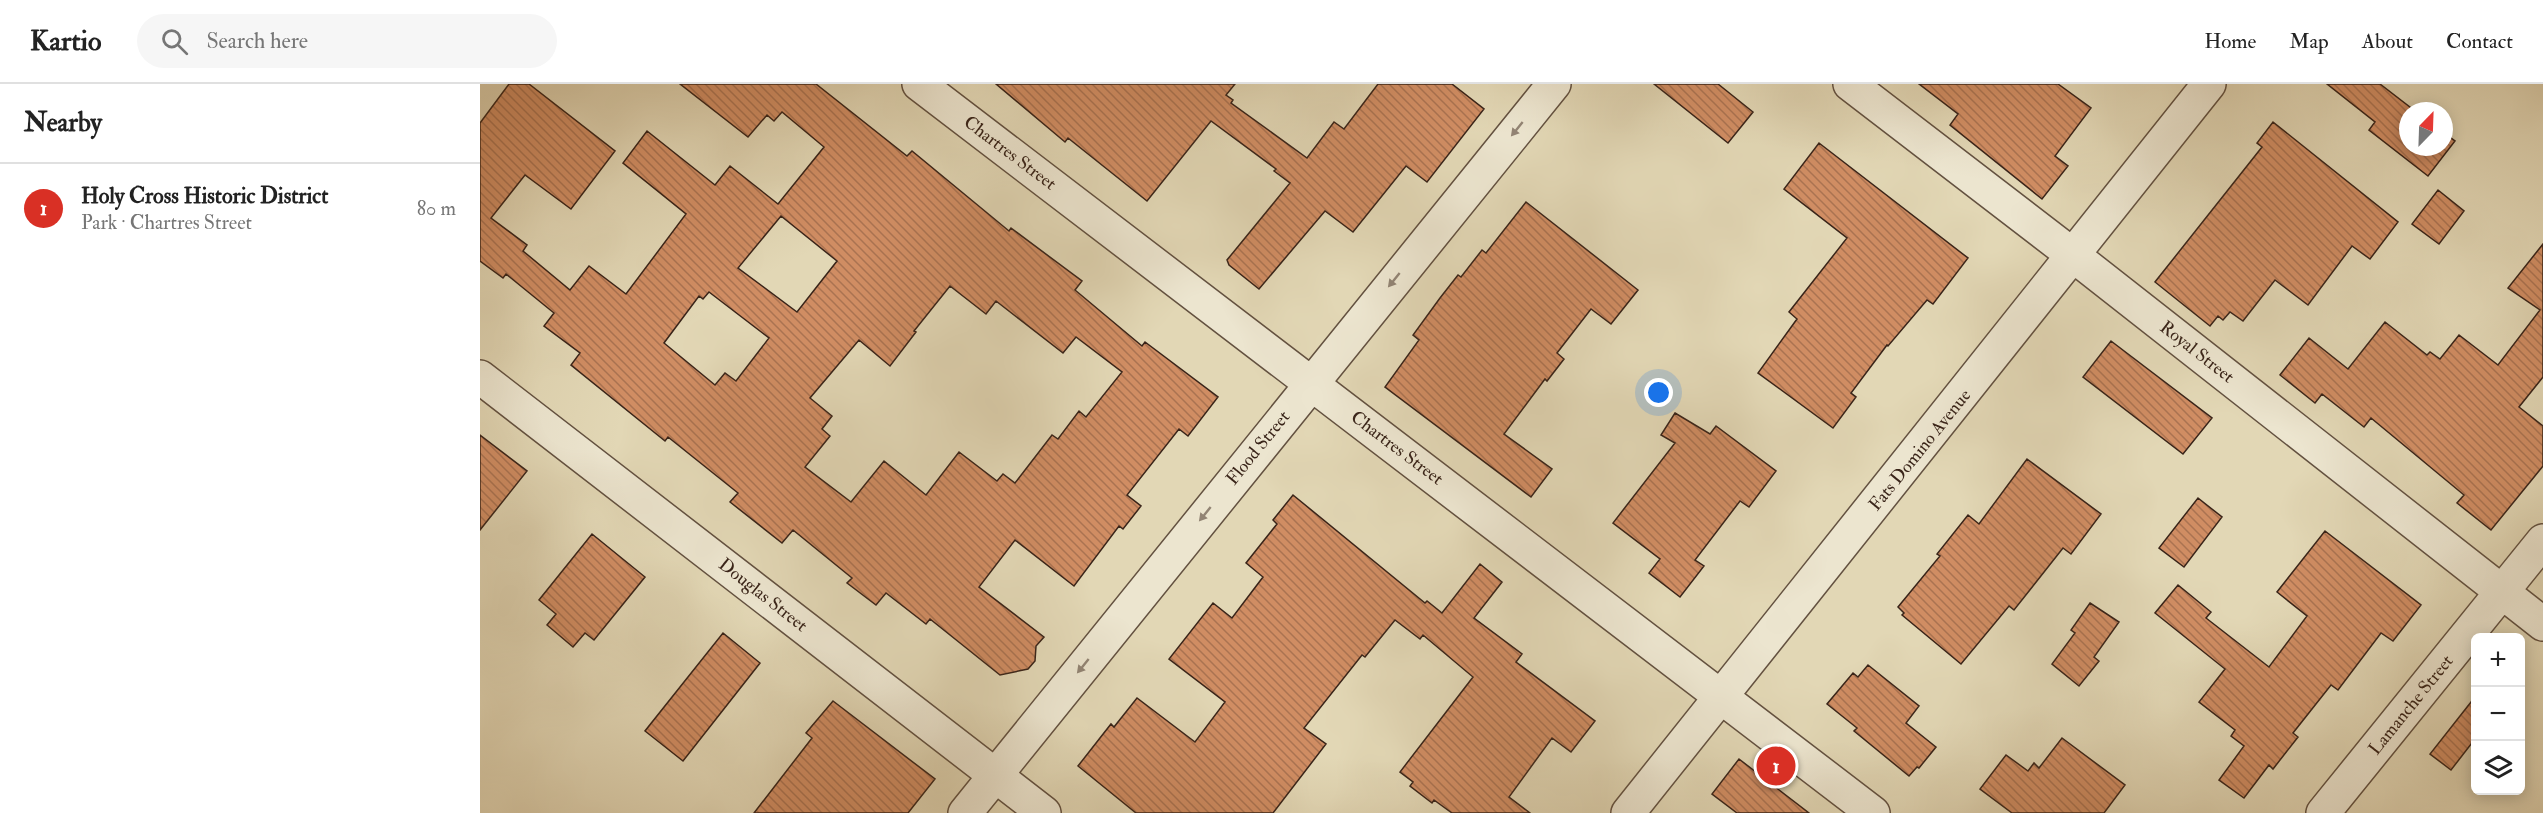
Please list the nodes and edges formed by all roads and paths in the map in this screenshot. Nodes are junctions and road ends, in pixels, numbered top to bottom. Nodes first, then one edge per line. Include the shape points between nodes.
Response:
1 (919, 84) edge
2 (1554, 84) edge
3 (1850, 84) edge
4 (2209, 84) edge
5 (2074, 255) junction
6 (480, 377) edge
7 (1311, 382) junction
8 (2543, 541) edge
9 (2502, 592) junction
10 (2543, 624) edge
11 (1723, 696) junction
12 (996, 774) junction
13 (964, 813) edge
14 (1044, 813) edge
15 (1628, 813) edge
16 (1873, 813) edge
17 (2323, 813) edge

1 - 7 street, Chartres Street
2 -> 7 street, Flood Street
3 - 5 street, Royal Street
4 - 5 street, Fats Domino Avenue
5 - 9 street, Royal Street
5 - 11 street, Fats Domino Avenue
6 - 12 street, Douglas Street
7 - 11 street, Chartres Street
7 -> 12 street, Flood Street
8 - 9 street, Lamanche Street
9 - 10 street, Royal Street
9 - 17 street, Lamanche Street
11 - 15 street, Fats Domino Avenue
11 - 16 street, Chartres Street
12 - 13 street, Flood Street
12 - 14 street, Douglas Street

